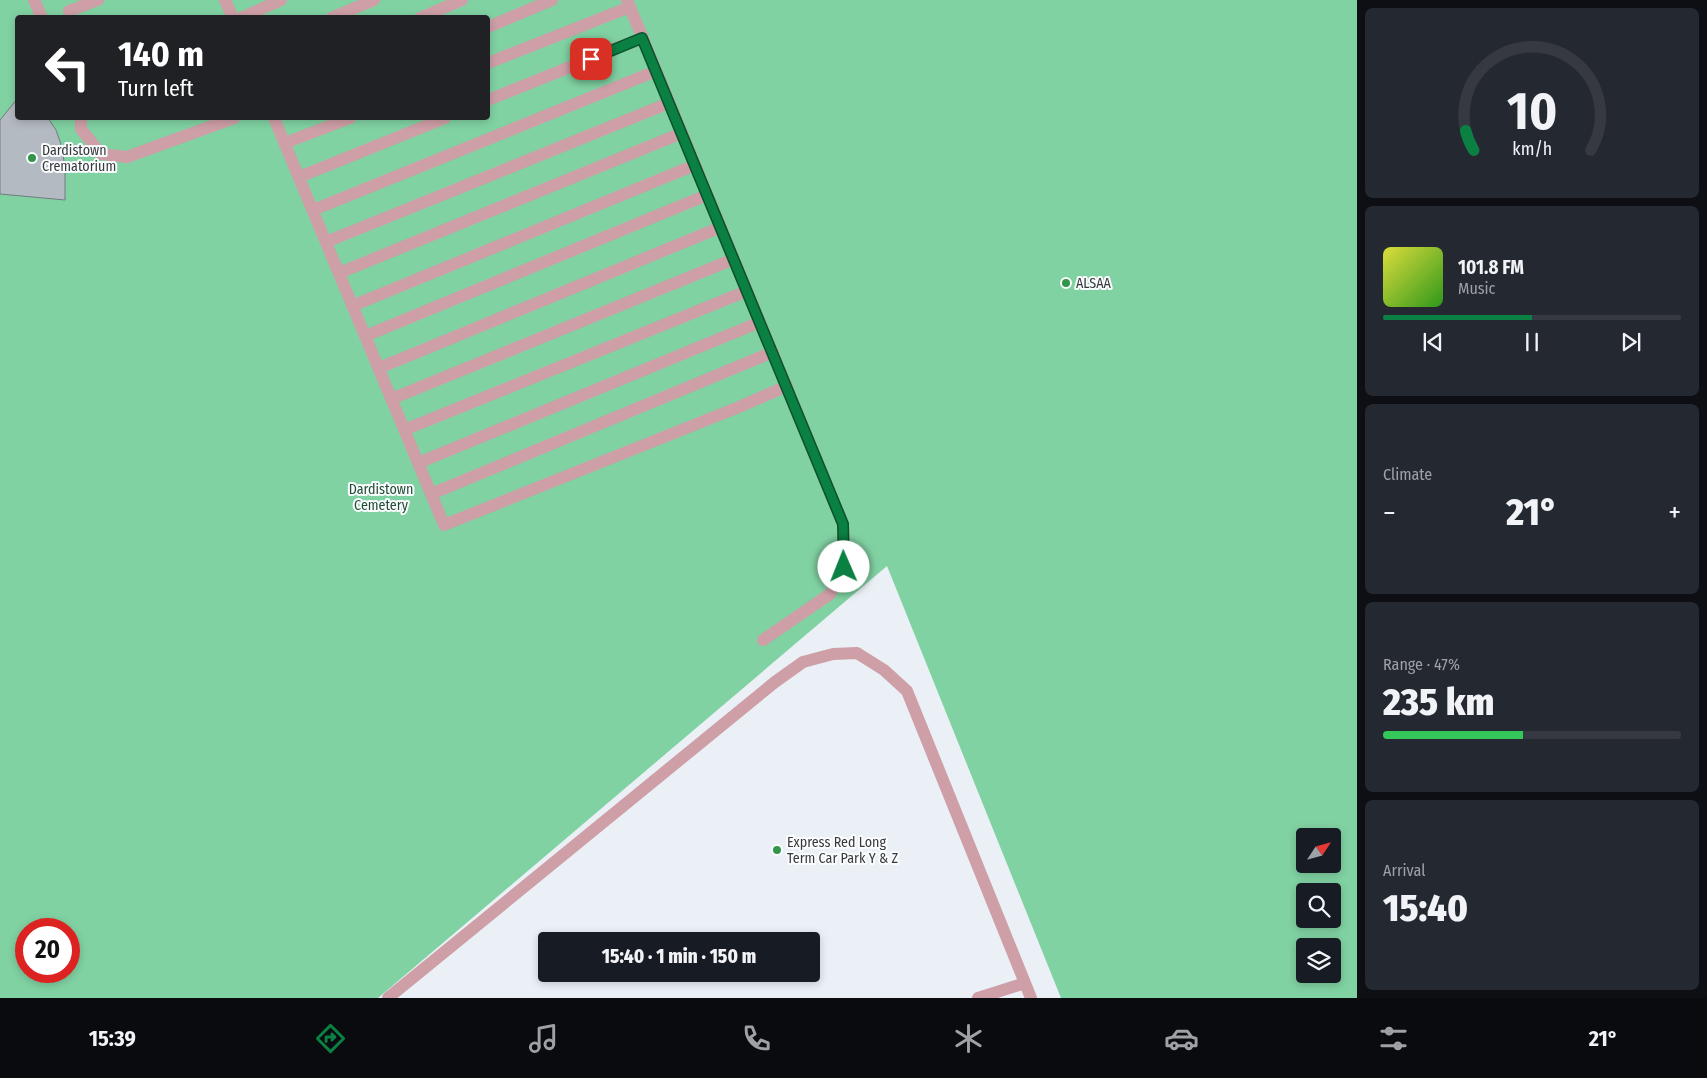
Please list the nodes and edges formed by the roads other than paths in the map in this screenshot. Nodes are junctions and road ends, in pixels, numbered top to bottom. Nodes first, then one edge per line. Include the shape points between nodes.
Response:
1 (34, 0) edge
2 (98, 0) edge
3 (225, 0) edge
4 (281, 0) edge
5 (374, 0) edge
6 (462, 0) edge
7 (552, 0) edge
8 (628, 3) edge
9 (70, 11) dead end
10 (41, 15) edge
11 (232, 15) edge
12 (248, 15) edge
13 (338, 15) edge
14 (427, 15) edge
15 (490, 25) edge
16 (642, 38) junction
17 (490, 62) edge
18 (656, 71) junction
19 (490, 99) edge
20 (670, 103) junction
21 (82, 120) edge
22 (228, 120) edge
23 (275, 120) edge
24 (345, 120) edge
25 (440, 120) edge
26 (682, 133) junction
27 (285, 143) junction
28 (695, 165) junction
29 (299, 177) junction
30 (707, 194) junction
31 (313, 210) junction
32 (721, 227) junction
33 (326, 242) junction
34 (734, 260) junction
35 (339, 273) junction
36 (747, 291) junction
37 (352, 306) junction
38 (760, 322) junction
39 (365, 336) junction
40 (773, 352) junction
41 (379, 368) junction
42 (786, 386) junction
43 (391, 399) junction
44 (404, 430) junction
45 (418, 463) junction
46 (431, 494) junction
47 (763, 640) dead end
48 (1025, 983) junction
49 (388, 998) edge
50 (978, 998) edge
51 (1031, 998) edge

1 - 10 lane
2 - 9 lane
3 - 11 lane
4 - 12 lane
5 - 13 lane
6 - 14 lane
7 - 15 lane
8 - 16 lane
8 - 17 lane
16 - 18 lane
16 - 19 lane
18 - 20 lane
18 - 31 lane
20 - 26 lane
20 - 33 lane
21 - 22 lane via 81,129 101,154 126,157
23 - 27 lane
24 - 27 lane
25 - 29 lane
26 - 28 lane
26 - 35 lane
27 - 29 lane
28 - 30 lane
28 - 37 lane
29 - 31 lane
30 - 32 lane
30 - 39 lane
31 - 33 lane
32 - 34 lane
32 - 41 lane
33 - 35 lane
34 - 36 lane
34 - 43 lane
35 - 37 lane
36 - 38 lane
36 - 44 lane
37 - 39 lane
38 - 40 lane
38 - 45 lane
39 - 41 lane
40 - 42 lane
40 - 46 lane
41 - 43 lane
42 - 46 lane via 444,525
42 - 47 lane via 843,524 844,567 830,594
43 - 44 lane
44 - 45 lane
45 - 46 lane
48 - 49 lane via 907,691 884,670 857,653 833,654 803,662 782,677
48 - 50 lane
48 - 51 lane

